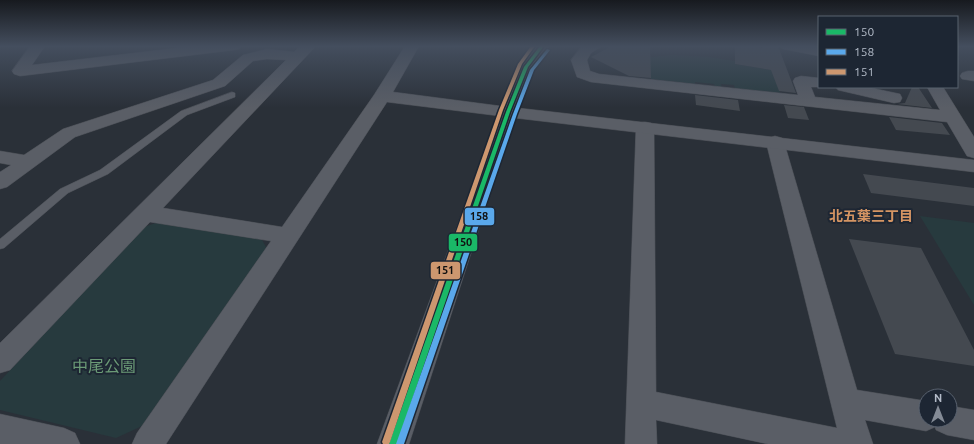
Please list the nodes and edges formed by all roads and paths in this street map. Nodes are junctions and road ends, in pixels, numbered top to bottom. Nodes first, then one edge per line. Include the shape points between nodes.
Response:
1 (23, 67) edge
2 (57, 67) edge
3 (238, 67) edge
4 (284, 67) edge
5 (400, 67) edge
6 (526, 67) edge
7 (581, 67) edge
8 (818, 83) edge
9 (849, 88) edge
10 (936, 88) edge
11 (232, 95) dead end
12 (382, 96) junction
13 (894, 98) dead end
14 (808, 102) junction
15 (508, 112) junction
16 (952, 117) junction
17 (645, 127) junction
18 (775, 142) junction
19 (974, 152) edge
20 (0, 157) edge
21 (27, 162) junction
22 (974, 166) edge
23 (0, 182) edge
24 (144, 213) junction
25 (288, 236) junction
26 (0, 245) edge
27 (6, 347) edge
28 (845, 402) junction
29 (641, 403) junction
30 (918, 415) edge
31 (958, 422) edge
32 (974, 425) edge
33 (0, 429) edge
34 (64, 444) edge
35 (148, 444) edge
36 (393, 444) edge
37 (641, 444) edge
38 (841, 444) edge
39 (857, 444) edge

1 - 2 street via 20,71
3 - 21 street via 219,83 69,133
4 - 24 street
5 - 12 street
6 - 15 street
7 - 14 street via 583,74 597,79
8 - 14 street via 801,81
9 - 13 street
10 - 16 street
11 - 26 lane via 184,113 104,172 64,191
12 - 15 street
12 - 25 street
14 - 16 street
15 - 17 street
15 - 36 street
16 - 19 street
17 - 18 street
17 - 29 street
18 - 22 street
18 - 28 street
20 - 21 street
21 - 23 street
24 - 25 street
24 - 27 street
25 - 35 street
28 - 30 street
28 - 39 street
29 - 37 street
29 - 38 street
31 - 32 street
33 - 34 street

